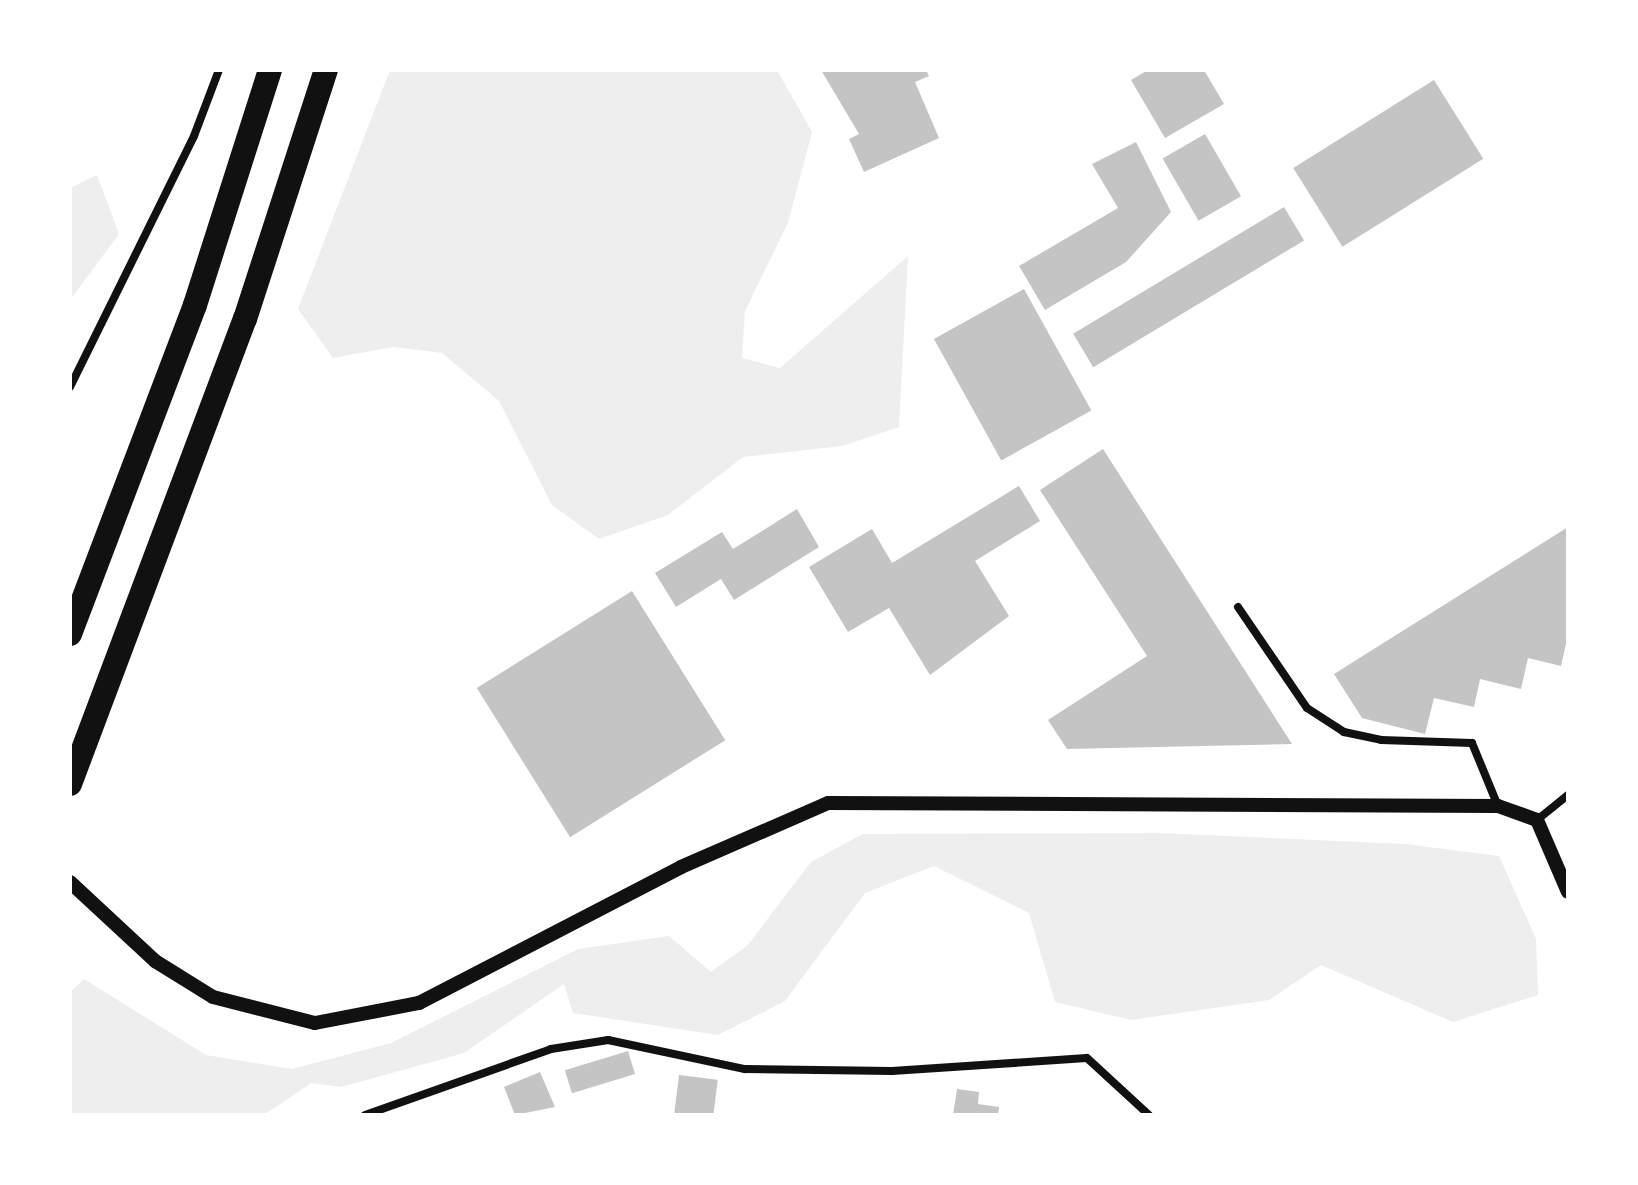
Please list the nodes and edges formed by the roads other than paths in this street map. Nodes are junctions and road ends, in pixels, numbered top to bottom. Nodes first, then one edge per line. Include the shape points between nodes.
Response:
1 (219, 70) edge
2 (270, 70) edge
3 (326, 70) edge
4 (70, 387) edge
5 (1238, 607) dead end
6 (70, 634) edge
7 (70, 784) edge
8 (1568, 795) edge
9 (1498, 806) junction
10 (1537, 820) junction
11 (70, 882) edge
12 (1568, 892) edge
13 (365, 1115) edge
14 (1149, 1115) edge

1 - 4 street via 188,150
2 - 6 highway via 195,305
3 - 7 highway via 234,348
5 - 9 street via 1307,708 1344,732 1381,740 1472,743
8 - 10 street
9 - 10 street
9 - 11 street via 828,803 694,860 419,1003 315,1023 213,997 155,961
10 - 12 street
13 - 14 street via 551,1049 608,1040 745,1069 892,1071 1087,1058

